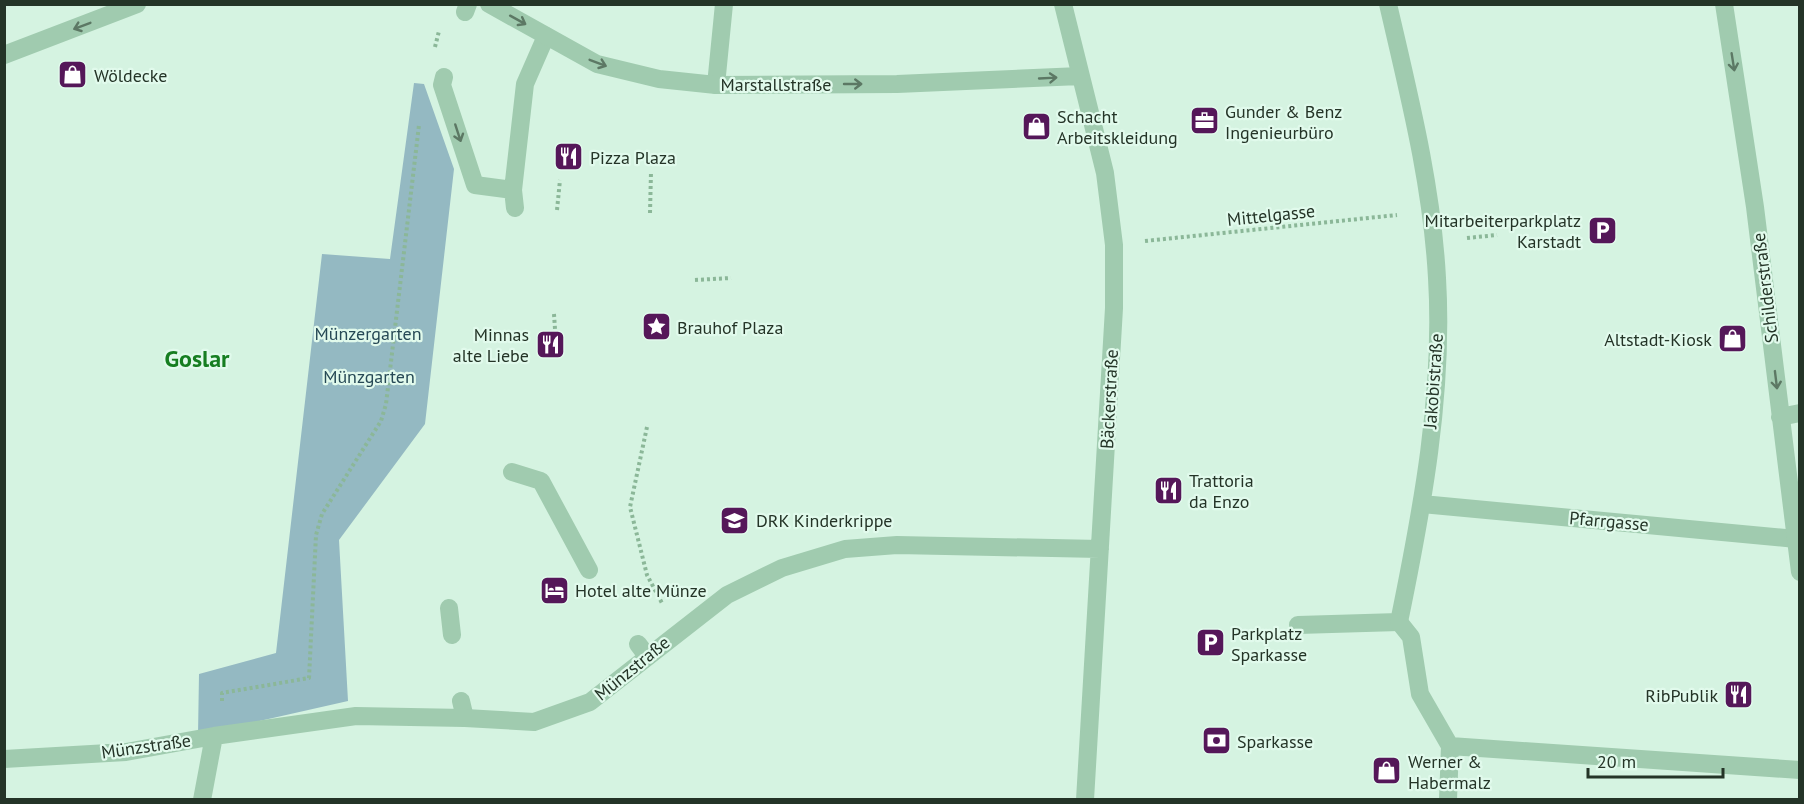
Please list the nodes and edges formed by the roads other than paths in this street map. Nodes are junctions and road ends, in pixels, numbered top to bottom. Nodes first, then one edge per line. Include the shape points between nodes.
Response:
1 (137, 4) edge
2 (489, 4) edge
3 (724, 4) edge
4 (1063, 4) edge
5 (1388, 4) edge
6 (1724, 4) edge
7 (546, 36) junction
8 (4, 55) edge
9 (1080, 76) junction
10 (444, 77) dead end
11 (716, 85) junction
12 (1800, 413) edge
13 (1780, 417) junction
14 (512, 472) dead end
15 (1422, 504) junction
16 (1796, 539) junction
17 (1100, 549) junction
18 (589, 570) dead end
19 (1800, 572) edge
20 (449, 608) dead end
21 (1399, 622) junction
22 (1298, 625) dead end
23 (452, 635) dead end
24 (214, 736) junction
25 (1450, 746) junction
26 (4, 759) edge
27 (1800, 770) edge
28 (202, 800) edge
29 (1086, 800) edge
30 (1448, 800) edge

1 -> 8 street
2 -> 7 street, Marstallstraße
3 - 11 street
4 - 9 street, Bäckerstraße
5 - 15 street, Jakobistraße via 1420,148 1437,279 1437,348
6 -> 13 street, Schilderstraße via 1755,207
10 -> 7 street via 442,85 475,185 514,199 525,84
7 -> 11 street, Marstallstraße via 597,64 659,79
11 -> 9 street, Marstallstraße via 897,84
9 - 17 street, Bäckerstraße via 1093,117 1114,245
12 - 13 street
13 - 16 street, Schilderstraße
14 - 18 street via 541,482
15 - 16 street, Pfarrgasse
15 - 21 street, Jakobistraße
16 - 19 street, Schilderstraße
17 - 24 street, Münzstraße via 897,545 845,549 782,568 727,595 678,632 642,650 590,702 534,722 463,709 356,716
17 - 29 street, Bäckerstraße
20 - 23 street
21 - 22 street
21 - 25 street via 1411,638 1420,694
24 - 26 street, Münzstraße via 126,752
24 - 28 street
25 - 27 street
25 - 30 street

